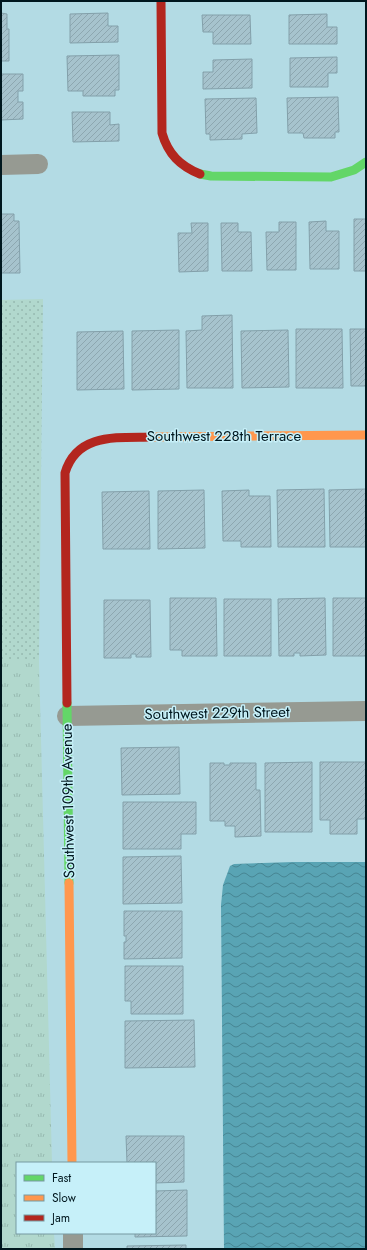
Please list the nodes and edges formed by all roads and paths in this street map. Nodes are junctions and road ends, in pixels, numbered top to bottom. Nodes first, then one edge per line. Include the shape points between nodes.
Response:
1 (161, 1) edge
2 (38, 164) dead end
3 (364, 164) edge
4 (1, 165) edge
5 (366, 436) edge
6 (83, 446) joint
7 (366, 711) edge
8 (68, 716) junction
9 (72, 1162) edge
10 (73, 1234) edge
11 (73, 1249) edge

1 - 3 street via 162,133 173,158 181,165 194,172 211,176 327,177 340,175
2 - 4 street
5 - 6 street, Southwest 228th Terrace via 118,437 100,439
6 - 8 street, Southwest 109th Avenue via 69,461 65,473
7 - 8 street, Southwest 229th Street
8 - 9 street, Southwest 109th Avenue
10 - 11 street

